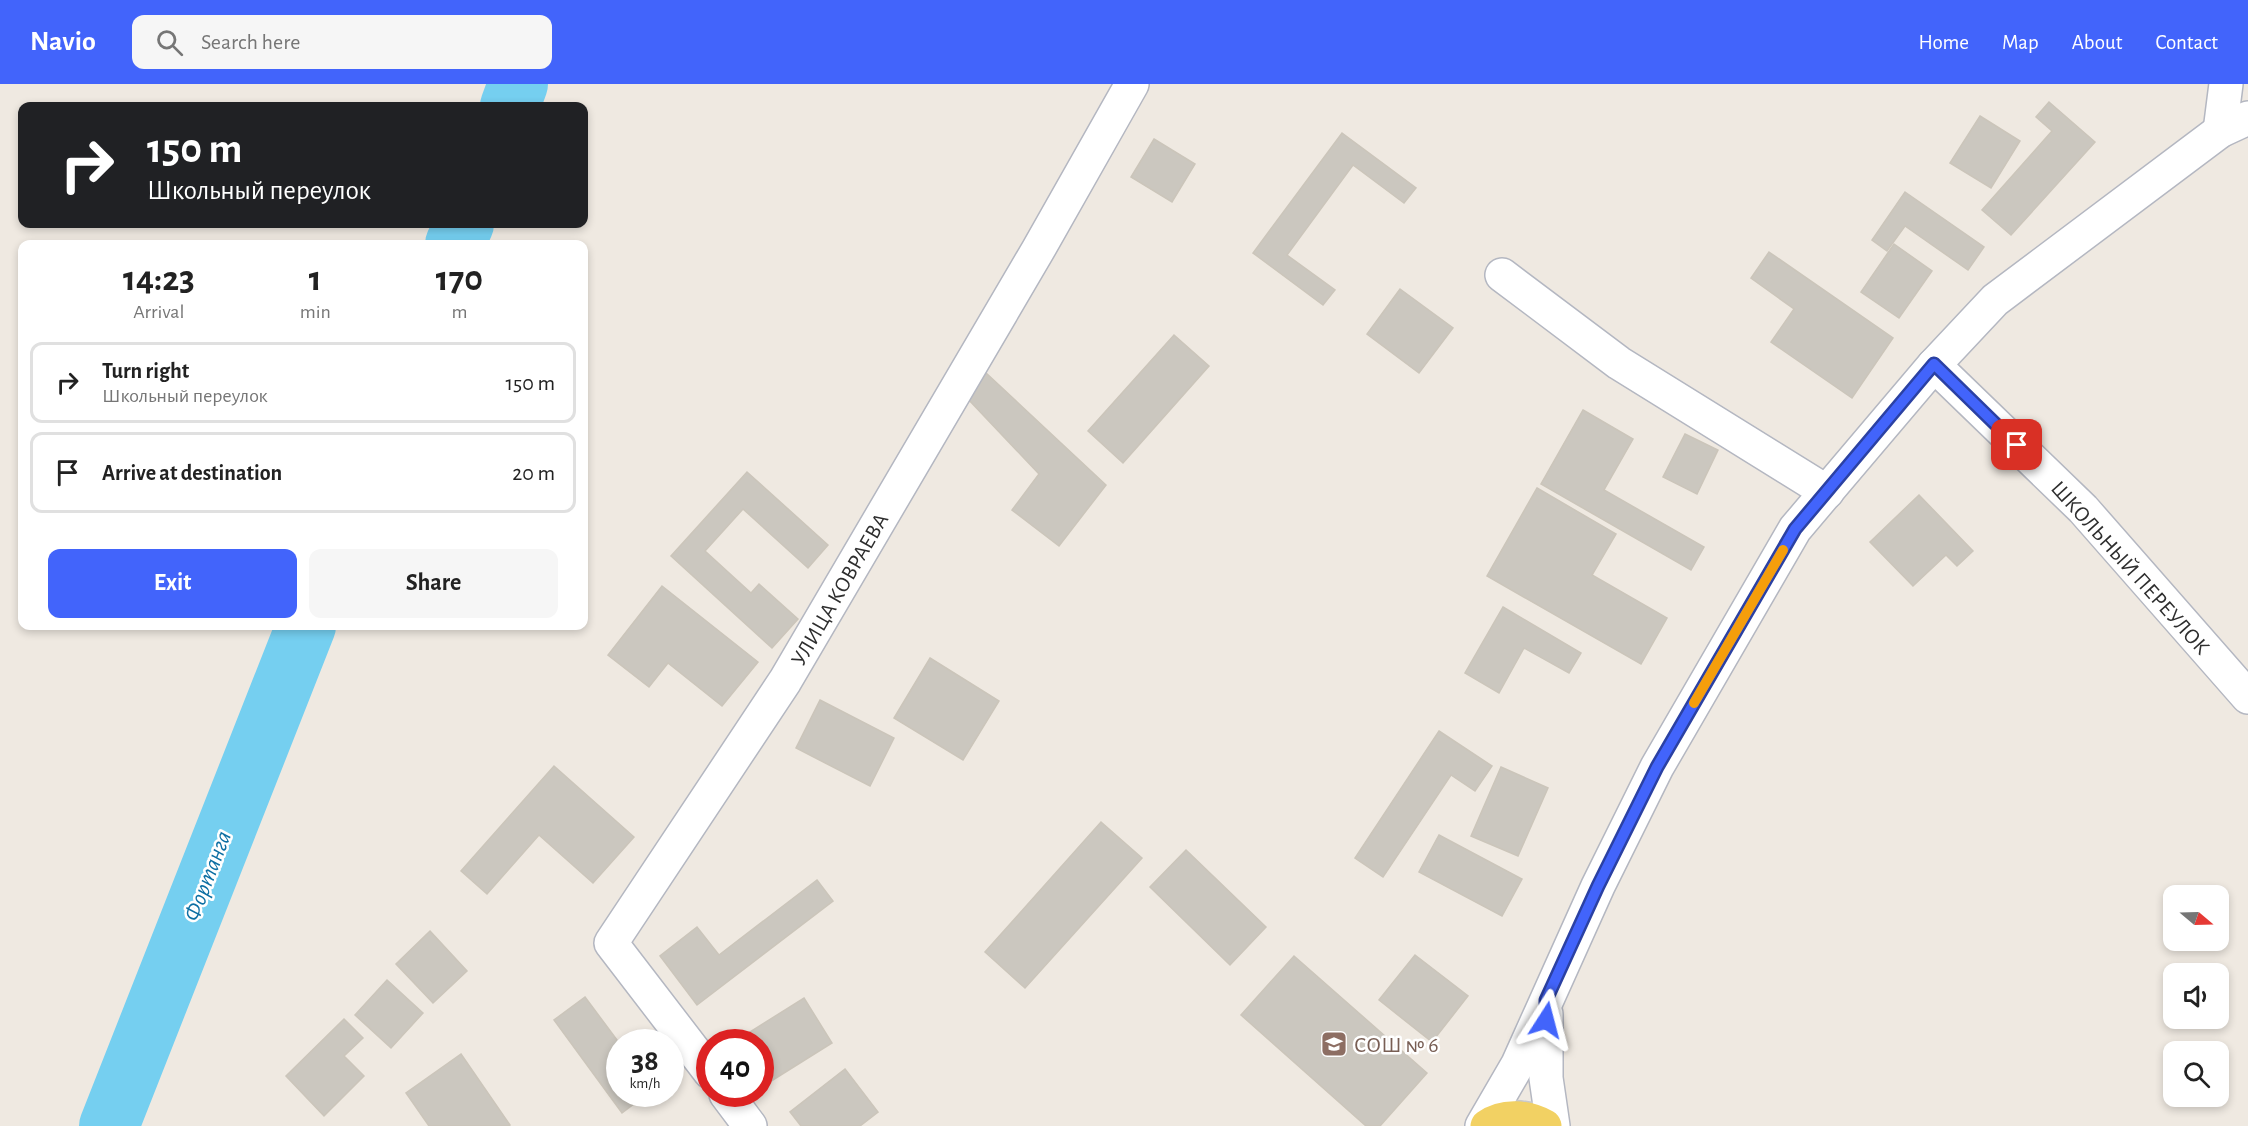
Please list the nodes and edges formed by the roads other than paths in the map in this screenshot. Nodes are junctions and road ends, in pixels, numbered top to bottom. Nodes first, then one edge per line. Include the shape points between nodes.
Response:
1 (1132, 84) edge
2 (2226, 84) edge
3 (2234, 124) edge
4 (1502, 275) dead end
5 (1934, 364) junction
6 (1827, 492) junction
7 (2248, 697) edge
8 (1546, 1000) junction
9 (696, 1054) edge
10 (736, 1107) edge
11 (750, 1126) edge
12 (1484, 1126) edge
13 (1545, 1126) edge
14 (1553, 1126) edge

1 - 9 street, УЛИЦА КОВРАЕВА via 785,681 611,943
2 - 3 street
3 - 5 street via 1995,300
4 - 6 street via 1619,363
5 - 6 street
5 - 7 street, ШКОЛЬНЫЙ ПЕРЕУЛОК via 2083,509
6 - 8 street via 1795,529 1657,767
8 - 12 street via 1518,1064
8 - 14 street via 1546,1078
10 - 11 street
12 - 13 main road via 1517,1117

